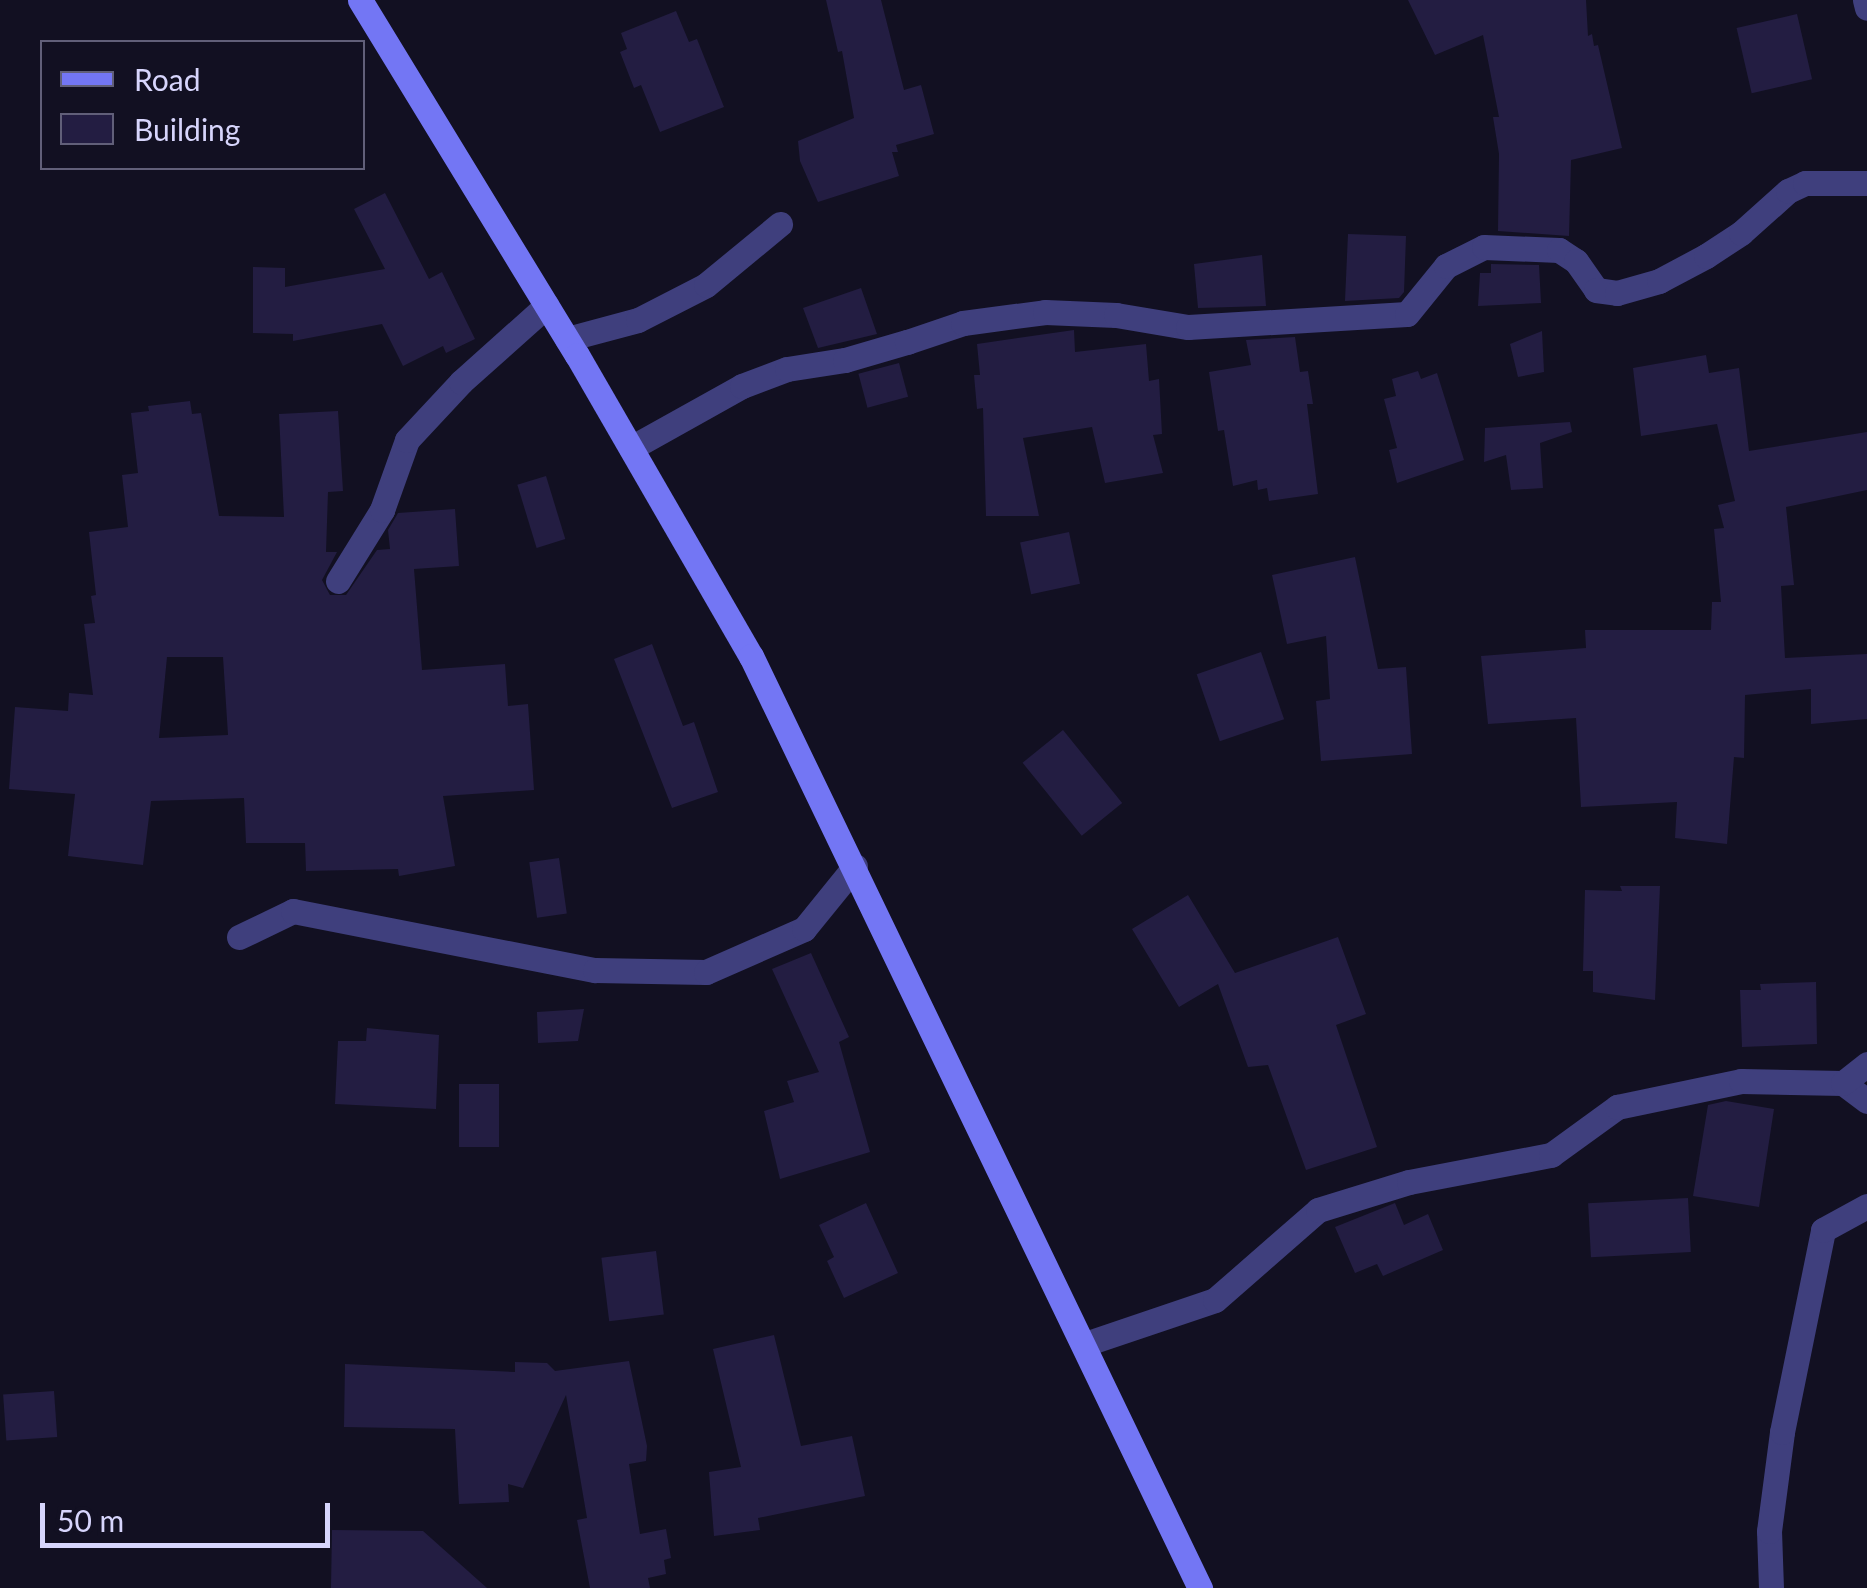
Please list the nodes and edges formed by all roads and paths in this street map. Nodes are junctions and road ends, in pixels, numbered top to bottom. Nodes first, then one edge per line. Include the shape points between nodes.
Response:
1 (360, 0) edge
2 (1865, 0) edge
3 (1867, 8) edge
4 (1867, 183) edge
5 (780, 224) dead end
6 (547, 305) junction
7 (568, 339) junction
8 (631, 448) junction
9 (338, 581) dead end
10 (855, 866) junction
11 (239, 937) dead end
12 (1867, 1064) edge
13 (1842, 1083) junction
14 (1867, 1101) edge
15 (1867, 1206) edge
16 (1085, 1344) junction
17 (1200, 1588) edge
18 (1771, 1588) edge

1 - 6 main road
2 - 3 street
4 - 8 street via 1804,183 1706,256 1659,282 1618,293 1596,290 1560,250 1484,247 1446,266 1407,314 1188,327 1046,312 963,322 742,386
5 - 7 street via 706,285 638,320
6 - 7 main road
6 - 9 street via 407,440 382,510
7 - 8 main road
8 - 10 main road via 752,656
10 - 11 street via 804,929 706,972 595,970 293,912
10 - 16 main road
12 - 13 street
13 - 14 street
13 - 16 street via 1741,1080 1617,1107 1551,1154 1409,1182 1318,1210 1215,1300
15 - 18 street via 1823,1230 1782,1432 1769,1531
16 - 17 main road

